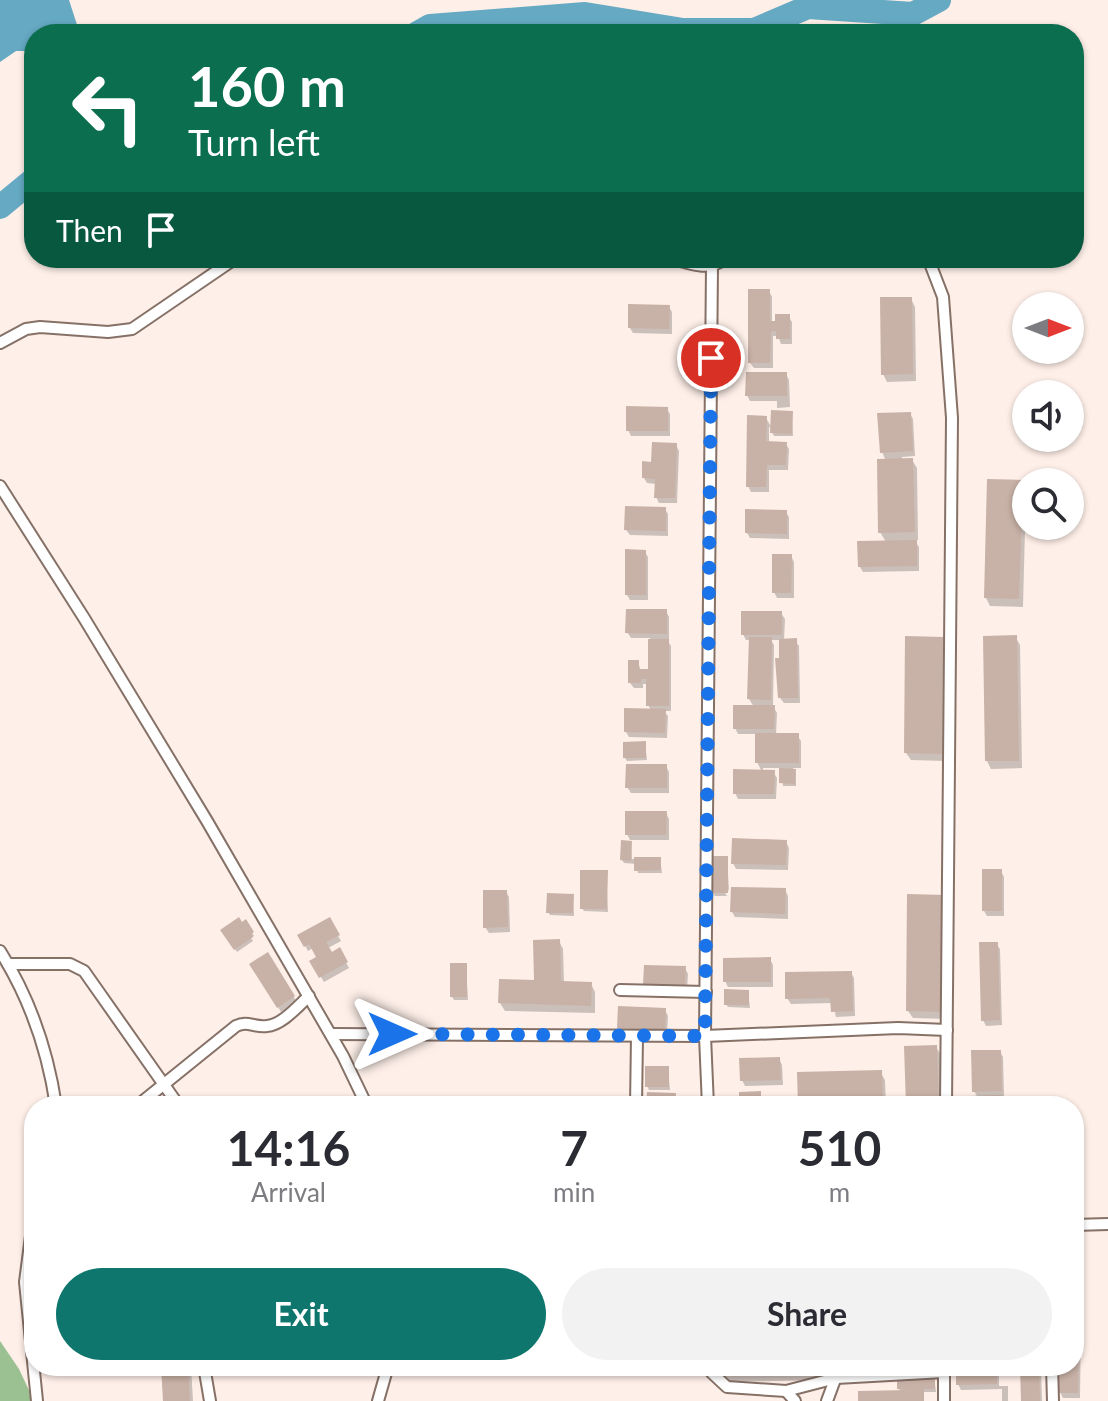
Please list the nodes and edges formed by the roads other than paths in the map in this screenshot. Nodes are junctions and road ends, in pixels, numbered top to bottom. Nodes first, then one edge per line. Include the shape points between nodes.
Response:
1 (221, 268) edge
2 (712, 268) edge
3 (932, 268) edge
4 (0, 343) edge
5 (0, 486) edge
6 (0, 951) edge
7 (8, 964) junction
8 (620, 990) dead end
9 (706, 992) junction
10 (309, 996) junction
11 (947, 1030) junction
12 (331, 1034) junction
13 (637, 1036) junction
14 (705, 1036) junction
15 (163, 1084) junction
16 (55, 1096) edge
17 (149, 1096) edge
18 (172, 1096) edge
19 (362, 1096) edge
20 (636, 1096) edge
21 (708, 1096) edge
22 (946, 1096) edge
23 (1108, 1224) edge
24 (1084, 1225) edge
25 (34, 1376) edge
26 (206, 1376) edge
27 (385, 1376) edge
28 (714, 1376) edge
29 (860, 1376) edge
30 (944, 1376) edge
31 (1052, 1376) edge
32 (836, 1378) junction
33 (786, 1391) junction
34 (37, 1401) edge
35 (210, 1401) edge
36 (378, 1401) edge
37 (795, 1401) edge
38 (827, 1401) edge
39 (944, 1401) edge
40 (1053, 1401) edge

1 - 4 street via 132,329 40,327
2 - 9 street
3 - 11 street via 943,297 952,418
5 - 10 street
6 - 7 street
7 - 15 street via 70,964 84,971
7 - 16 street via 42,1041
8 - 9 street
9 - 14 street
10 - 12 street
10 - 15 street via 276,1023 236,1026
11 - 14 street
11 - 22 street
12 - 13 street
12 - 19 street
13 - 14 street
13 - 20 street
14 - 21 street
15 - 17 street
15 - 18 street
23 - 24 street
25 - 34 street
26 - 35 street
27 - 36 street
28 - 33 street via 727,1387
29 - 32 street
30 - 39 street
31 - 40 street
32 - 33 street
32 - 38 street
33 - 37 street

